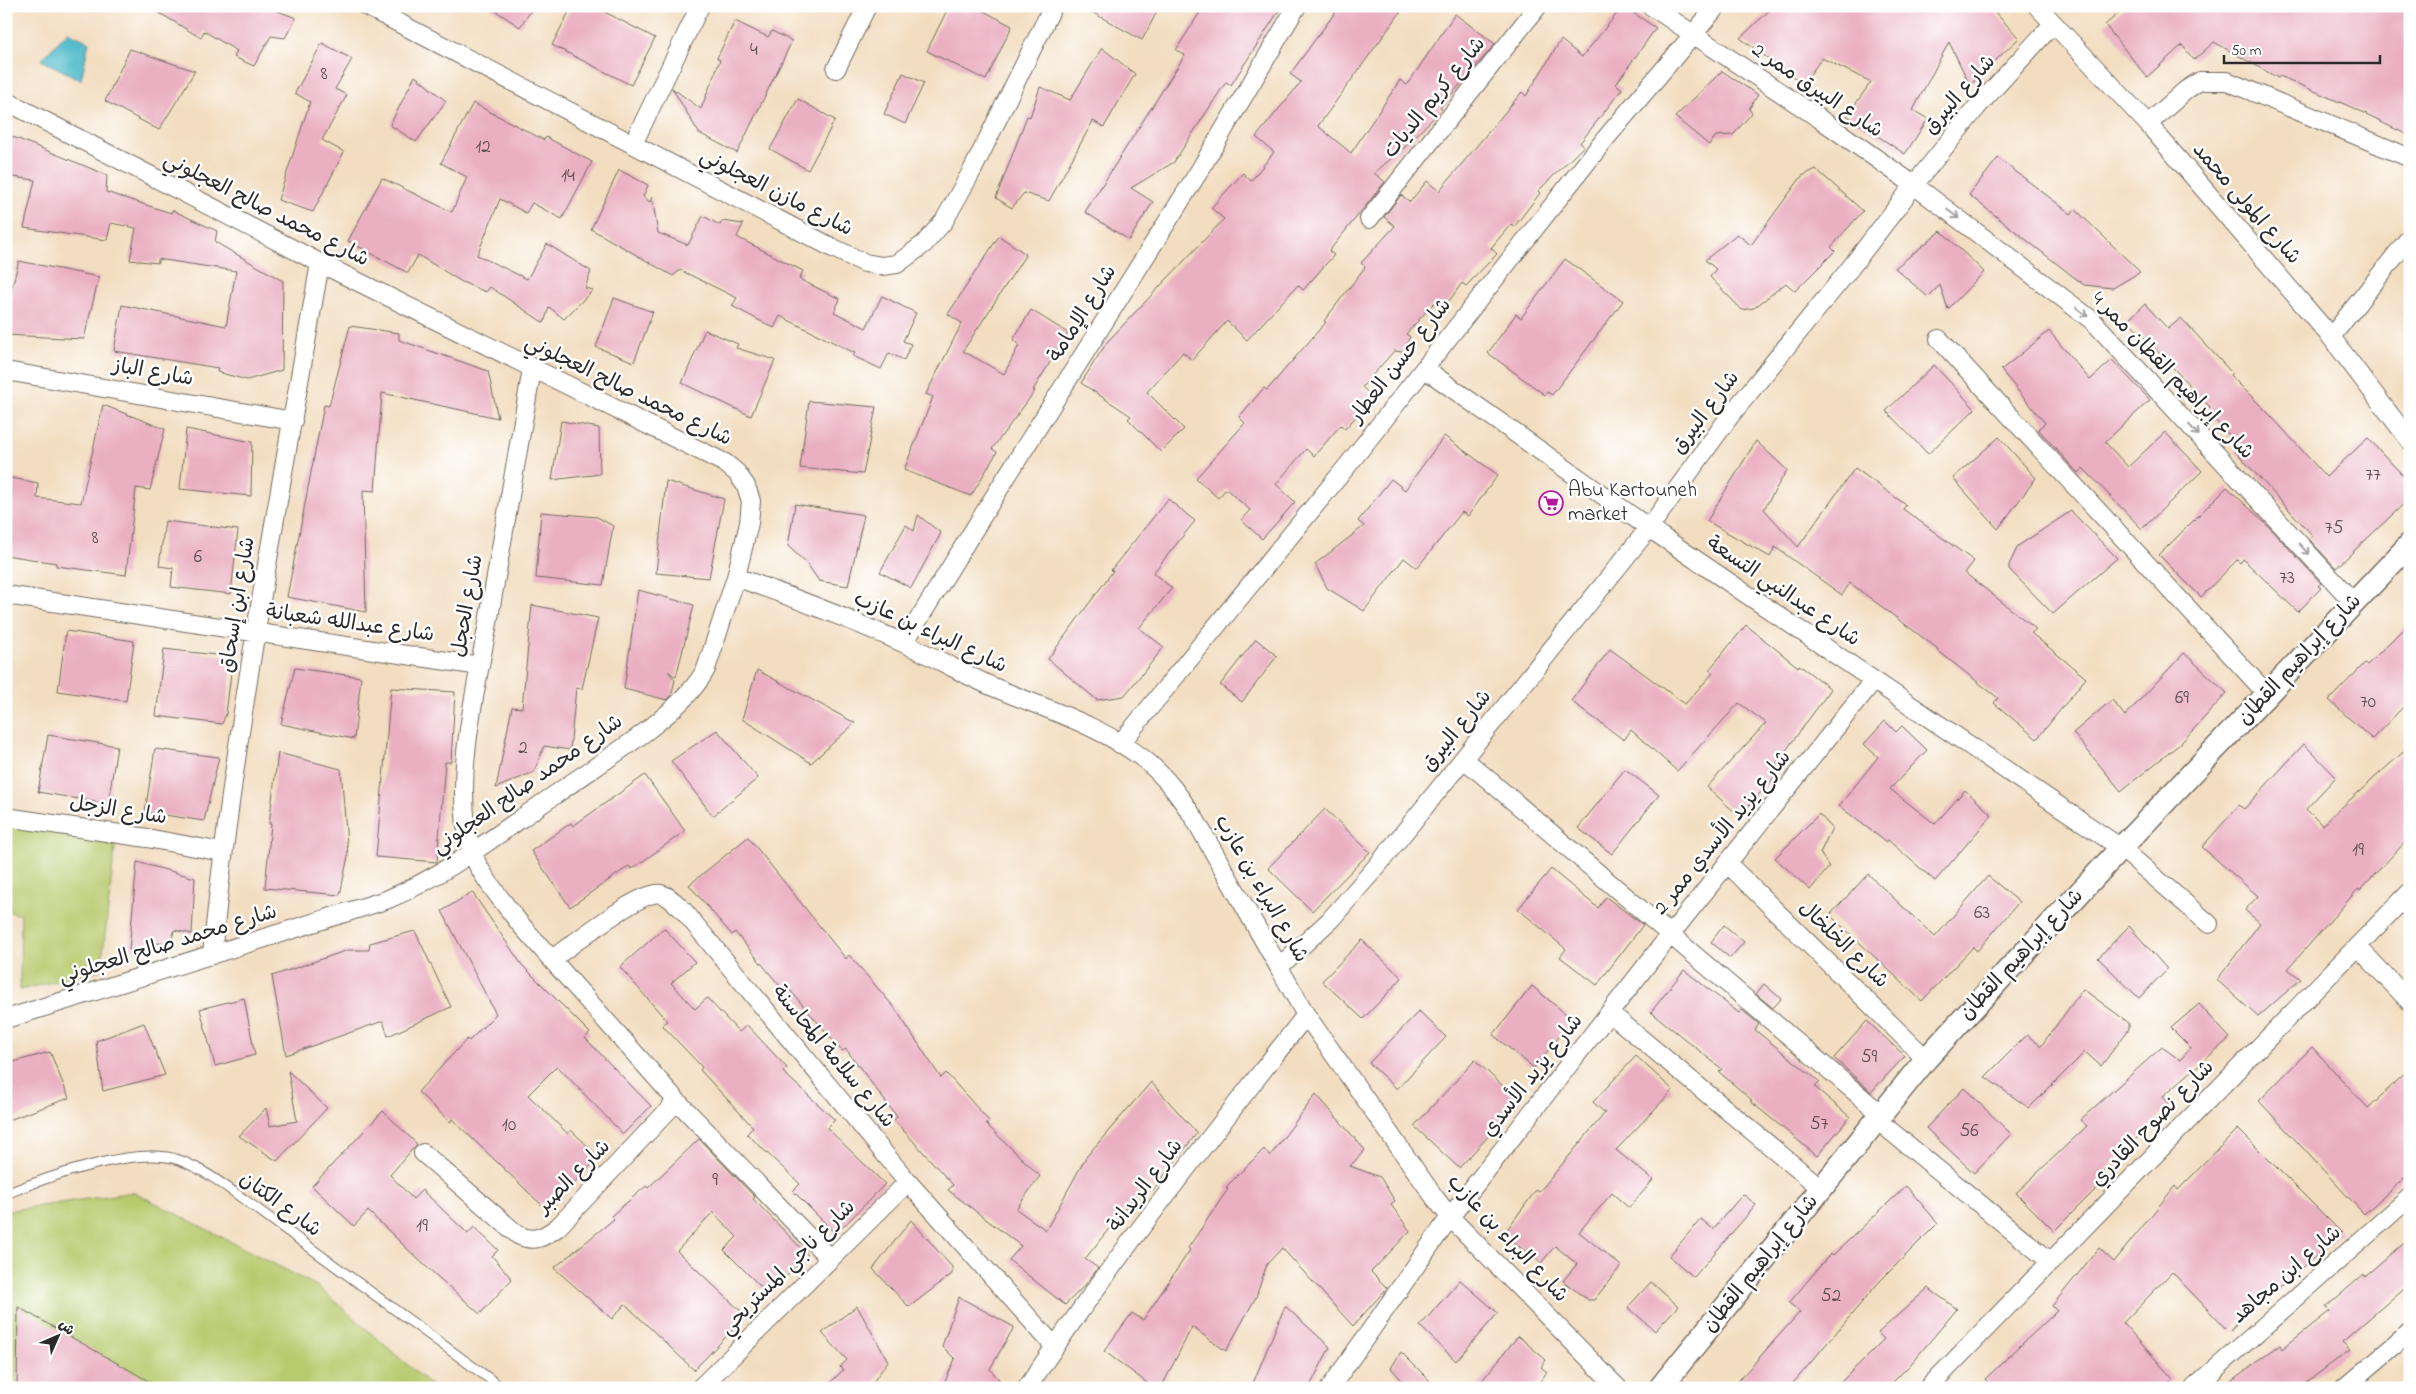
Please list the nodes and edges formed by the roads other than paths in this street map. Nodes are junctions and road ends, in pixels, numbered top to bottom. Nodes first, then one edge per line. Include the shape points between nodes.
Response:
1 (366, 6) edge
2 (700, 6) edge
3 (867, 6) edge
4 (1053, 6) edge
5 (1297, 6) edge
6 (1538, 6) edge
7 (1651, 6) edge
8 (1717, 6) edge
9 (2036, 6) edge
10 (2053, 24) junction
11 (1694, 35) junction
12 (836, 69) dead end
13 (6, 101) edge
14 (2148, 124) junction
15 (633, 144) junction
16 (2410, 158) edge
17 (1914, 185) junction
18 (1369, 219) dead end
19 (2410, 237) edge
20 (320, 263) junction
21 (2331, 337) junction
22 (1939, 339) dead end
23 (532, 369) junction
24 (1424, 369) junction
25 (6, 371) edge
26 (292, 421) junction
27 (2410, 440) edge
28 (1649, 528) junction
29 (2410, 544) edge
30 (736, 577) junction
31 (6, 594) edge
32 (2354, 603) junction
33 (256, 632) junction
34 (904, 643) junction
35 (480, 666) junction
36 (1873, 682) junction
37 (2268, 695) junction
38 (1120, 744) junction
39 (1464, 759) junction
40 (6, 817) edge
41 (2121, 848) junction
42 (471, 851) junction
43 (222, 852) junction
44 (1727, 863) junction
45 (2410, 892) edge
46 (2209, 924) dead end
47 (1670, 935) junction
48 (2357, 946) junction
49 (212, 955) junction
50 (552, 959) junction
51 (1280, 966) junction
52 (2410, 1002) edge
53 (1610, 1013) junction
54 (1306, 1015) junction
55 (6, 1019) edge
56 (1926, 1058) junction
57 (678, 1102) junction
58 (1879, 1117) junction
59 (423, 1152) dead end
60 (908, 1182) junction
61 (1822, 1189) junction
62 (6, 1194) edge
63 (2410, 1197) edge
64 (1450, 1217) junction
65 (829, 1258) junction
66 (2051, 1262) junction
67 (2410, 1332) edge
68 (1055, 1347) junction
69 (502, 1388) edge
70 (700, 1388) edge
71 (1028, 1388) edge
72 (1330, 1388) edge
73 (1618, 1388) edge
74 (1660, 1388) edge
75 (1928, 1388) edge
76 (2194, 1388) edge
77 (2344, 1388) edge

1 - 15 street, شارع مازن العجلوني
2 - 15 street
3 - 12 street
4 - 15 street, شارع مازن العجلوني via 944,221 924,244 897,264 864,263
5 - 34 street, شارع الإمامة via 1198,173
6 - 18 street, شارع كريم الديات
7 - 11 street
8 - 11 street, شارع حسن العطار
9 - 10 street, شارع المولى محمد
10 - 14 street, شارع المولى محمد
10 - 17 street, شارع البيرق via 1977,107
11 - 17 street, شارع البيرق ممر 2
11 - 24 street, شارع حسن العطار via 1606,138
13 - 20 street, شارع محمد صالح العجلوني
14 - 16 street via 2200,80 2227,81
14 - 21 street, شارع المولى محمد
17 - 28 street, شارع البيرق via 1730,416
17 -> 32 street, شارع إبراهيم القطان ممر 4 via 2093,322
19 - 21 street
20 - 23 street, شارع محمد صالح العجلوني
20 - 26 street, شارع ابن إسحاق
21 - 27 street, شارع المولى محمد
22 - 37 street
23 - 30 street, شارع محمد صالح العجلوني via 706,452 737,473 751,501
23 - 35 street, شارع الحجل
24 - 28 street, شارع عبدالنبي التسعة
24 - 38 street, شارع حسن العطار
25 - 26 street, شارع الباز
26 - 33 street, شارع ابن إسحاق
28 - 36 street, شارع عبدالنبي التسعة
28 - 39 street, شارع البيرق
29 - 32 street, شارع إبراهيم القطان
30 - 34 street, شارع البراء بن عازب
30 - 42 street, شارع محمد صالح العجلوني via 706,669 690,693 613,754
31 - 33 street, شارع عبدالله شعبانة
32 - 37 street, شارع إبراهيم القطان
33 - 35 street, شارع عبدالله شعبانة
33 - 43 street, شارع ابن إسحاق
34 - 38 street, شارع البراء بن عازب via 970,677 1082,724
35 - 42 street, شارع الحجل via 465,769 464,794
36 - 41 street, شارع عبدالنبي التسعة
36 - 44 street, شارع يزيد الأسدي ممر 2
37 - 41 street, شارع إبراهيم القطان
38 - 51 street, شارع البراء بن عازب via 1144,759 1178,792
39 - 47 street
39 - 51 street, شارع البيرق via 1330,920
40 - 43 street, شارع الزجل
41 - 46 street, شارع عبدالنبي التسعة
41 - 56 street, شارع إبراهيم القطان
42 - 49 street, شارع محمد صالح العجلوني via 435,877 399,895
42 - 50 street via 499,896
43 - 49 street, شارع ابن إسحاق
44 - 47 street, شارع يزيد الأسدي ممر 2
44 - 56 street, شارع الخلخال
45 - 48 street, شارع نصوح القادري
47 - 53 street, شارع يزيد الأسدي ممر 2
47 - 58 street
48 - 52 street
48 - 66 street, شارع نصوح القادري
49 - 55 street, شارع محمد صالح العجلوني
50 - 57 street
50 - 60 street, شارع سلامة المحاسنة via 637,900 655,894 668,898 683,910
51 - 54 street, شارع البراء بن عازب
53 - 61 street, شارع يزيد الأسدي
53 - 64 street, شارع يزيد الأسدي
54 - 64 street, شارع البراء بن عازب
54 - 68 street, شارع الريدانة via 1176,1182
56 - 58 street, شارع إبراهيم القطان
57 - 59 street, شارع الصبر via 563,1222 550,1233 532,1240 518,1235
57 - 65 street
58 - 61 street, شارع إبراهيم القطان
58 - 66 street
60 - 65 street, شارع ناجي المستريحي
60 - 68 street, شارع سلامة المحاسنة
61 - 74 street, شارع إبراهيم القطان
62 - 69 lane, شارع الكتان via 124,1159 162,1156 179,1160 211,1176 245,1200
63 - 76 street, شارع ابن مجاهد
64 - 72 street, شارع يزيد الأسدي
64 - 73 street, شارع البراء بن عازب
65 - 70 street, شارع ناجي المستريحي
66 - 75 street, شارع نصوح القادري
67 - 77 street
68 - 71 street, شارع الريدانة

